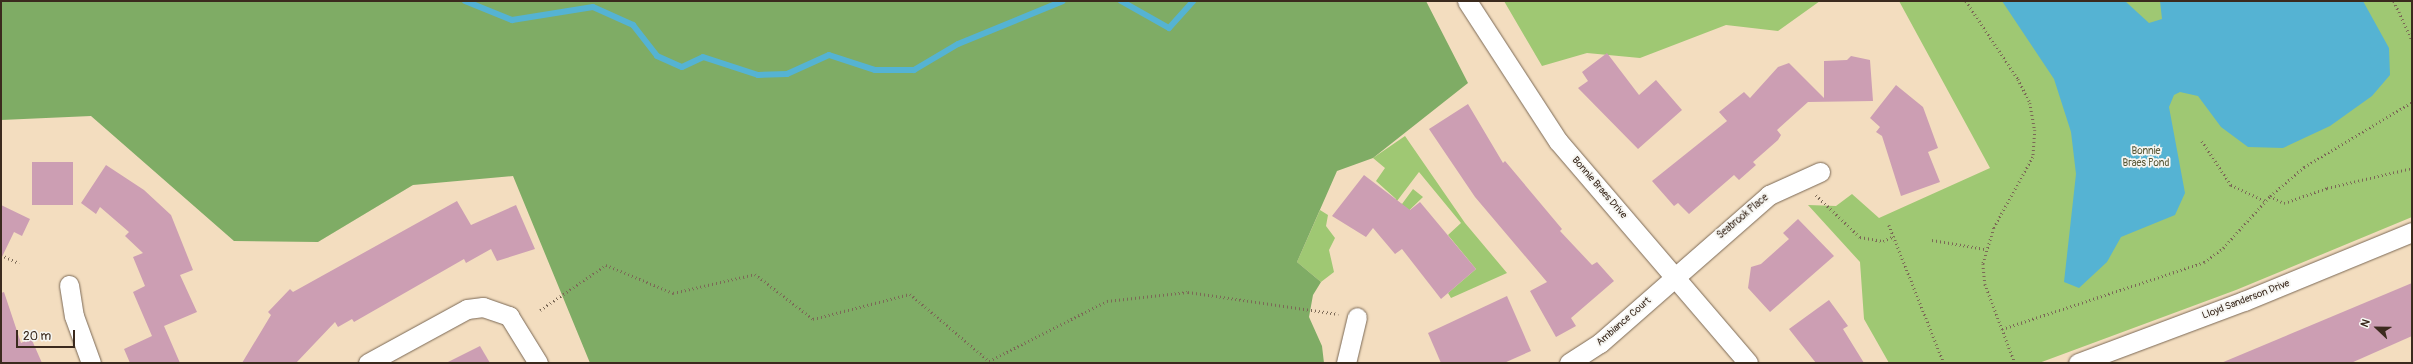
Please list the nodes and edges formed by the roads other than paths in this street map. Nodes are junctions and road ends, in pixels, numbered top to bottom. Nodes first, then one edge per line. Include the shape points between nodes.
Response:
1 (1467, 1) edge
2 (1812, 176) road end
3 (2412, 232) edge
4 (1675, 276) junction
5 (69, 285) dead end
6 (1357, 317) road end
7 (91, 363) edge
8 (368, 363) edge
9 (538, 363) edge
10 (1346, 363) edge
11 (1569, 363) edge
12 (1748, 363) edge
13 (2078, 363) edge

1 - 4 street, Bonnie Braes Drive via 1510,71 1558,141
2 - 4 street, Seabrook Place via 1769,195
3 - 13 street, Lloyd Sanderson Drive via 2244,302
4 - 11 street, Ambiance Court via 1600,343
4 - 12 street, Bonnie Braes Drive
5 - 7 street via 74,316
6 - 10 street
8 - 9 street via 467,308 483,307 509,316

